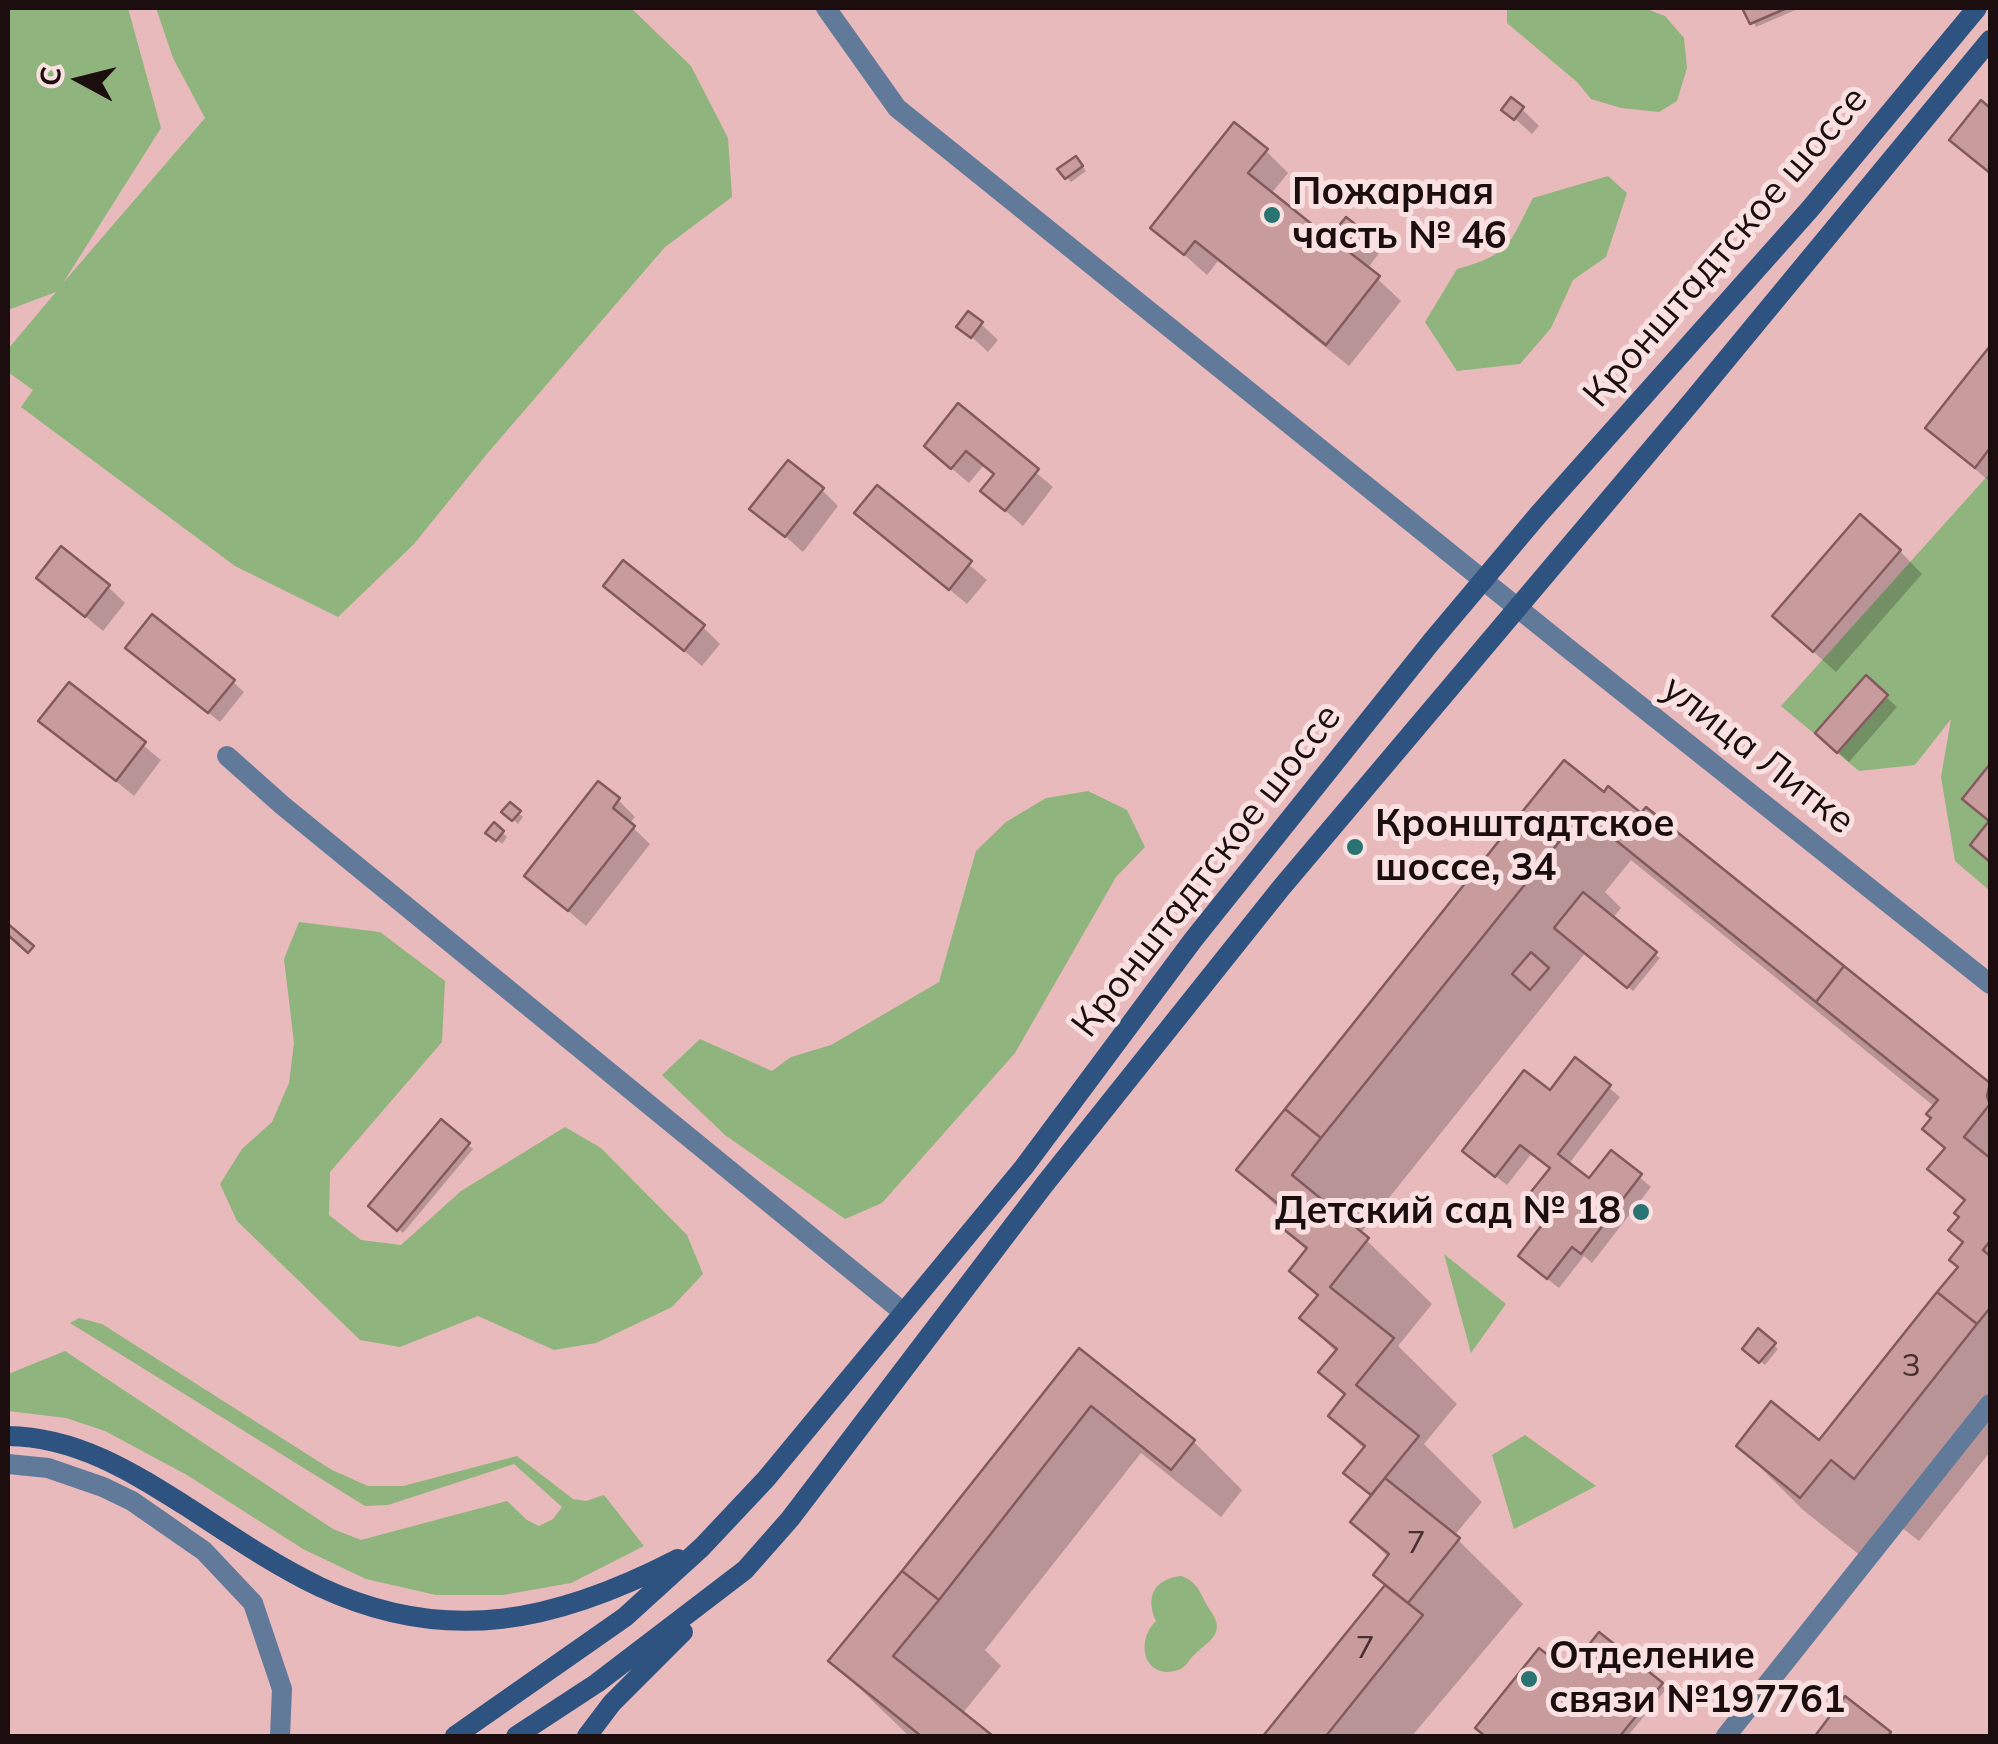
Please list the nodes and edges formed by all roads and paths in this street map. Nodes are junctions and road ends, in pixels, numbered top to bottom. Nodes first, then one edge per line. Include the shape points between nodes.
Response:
1 (826, 8) edge
2 (1977, 8) edge
3 (1990, 40) edge
4 (1483, 580) junction
5 (1518, 608) junction
6 (227, 756) dead end
7 (1990, 984) edge
8 (903, 1312) junction
9 (1990, 1404) edge
10 (8, 1436) edge
11 (8, 1464) edge
12 (702, 1547) junction
13 (745, 1570) junction
14 (280, 1736) edge
15 (455, 1736) edge
16 (516, 1736) edge
17 (587, 1736) edge
18 (1726, 1736) edge

1 - 4 street, улица Литке via 897,108
2 - 4 main road, Кронштадтское шоссе
3 - 5 main road, Кронштадтское шоссе
4 - 5 street, улица Литке
4 - 8 main road, Кронштадтское шоссе
5 - 7 street, улица Литке
5 - 13 main road, Кронштадтское шоссе via 1281,888
6 - 8 street
8 - 12 main road, Кронштадтское шоссе
9 - 18 street
10 - 12 main road via 121,1465 322,1588 385,1611 437,1620 486,1621 557,1610 619,1589
11 - 14 street via 48,1468 103,1487 204,1551 253,1603 282,1689
12 - 15 main road, Кронштадтское шоссе via 625,1616
13 - 16 main road, Кронштадтское шоссе
13 - 17 main road

